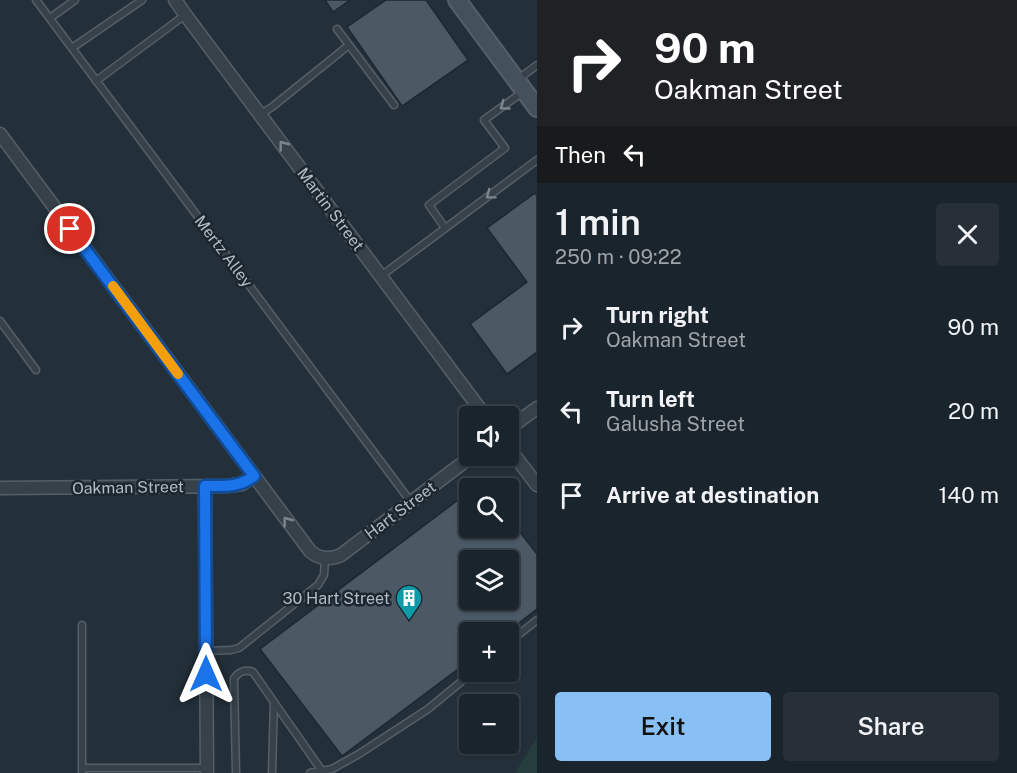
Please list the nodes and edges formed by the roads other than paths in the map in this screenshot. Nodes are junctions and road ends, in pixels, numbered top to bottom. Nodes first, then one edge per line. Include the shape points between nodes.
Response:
1 (36, 0) edge
2 (75, 0) edge
3 (142, 0) edge
4 (175, 0) edge
5 (457, 0) edge
6 (185, 15) junction
7 (50, 18) junction
8 (336, 29) dead end
9 (349, 45) junction
10 (72, 48) junction
11 (537, 65) edge
12 (96, 81) junction
13 (520, 86) junction
14 (394, 105) dead end
15 (537, 108) edge
16 (260, 115) junction
17 (0, 134) edge
18 (537, 160) edge
19 (445, 228) junction
20 (381, 276) junction
21 (0, 321) edge
22 (36, 370) dead end
23 (478, 406) edge
24 (537, 408) edge
25 (519, 421) edge
26 (519, 461) edge
27 (459, 466) edge
28 (254, 476) junction
29 (537, 485) edge
30 (205, 486) junction
31 (0, 488) edge
32 (411, 502) junction
33 (325, 558) junction
34 (537, 620) edge
35 (82, 625) dead end
36 (519, 634) edge
37 (206, 651) junction
38 (462, 682) edge
39 (274, 702) junction
40 (82, 770) edge
41 (207, 770) edge
42 (322, 771) junction
43 (237, 773) edge
44 (272, 773) edge
45 (310, 773) edge

1 - 7 lane, Mertz Alley
2 - 7 lane
3 - 10 lane
4 - 6 street, Martin Street
5 - 13 main road
6 - 12 lane
6 - 16 street, Martin Street
7 - 10 lane, Mertz Alley
8 - 9 lane
9 - 14 lane
9 - 16 lane
10 - 12 lane, Mertz Alley
11 - 13 lane
12 - 32 lane, Mertz Alley
13 - 15 main road
13 -> 19 lane via 484,120 506,148 429,205
20 -> 16 street, Martin Street
17 - 28 street
18 -> 19 lane
19 - 20 lane
20 - 23 street, Martin Street
21 - 22 lane
24 - 25 street
26 - 29 street
27 - 32 street, Hart Street
28 - 30 street, Oakman Street via 235,485
33 -> 28 street via 310,551
30 - 31 street, Oakman Street
30 - 37 street
32 - 33 street, Hart Street via 341,555
33 - 37 lane via 324,575 318,585 240,648
34 - 36 lane
35 - 40 lane
37 - 41 street
38 - 42 lane via 360,754
39 - 42 lane
39 - 43 lane via 253,672 237,674
39 - 44 lane
40 - 41 lane
42 - 45 lane

